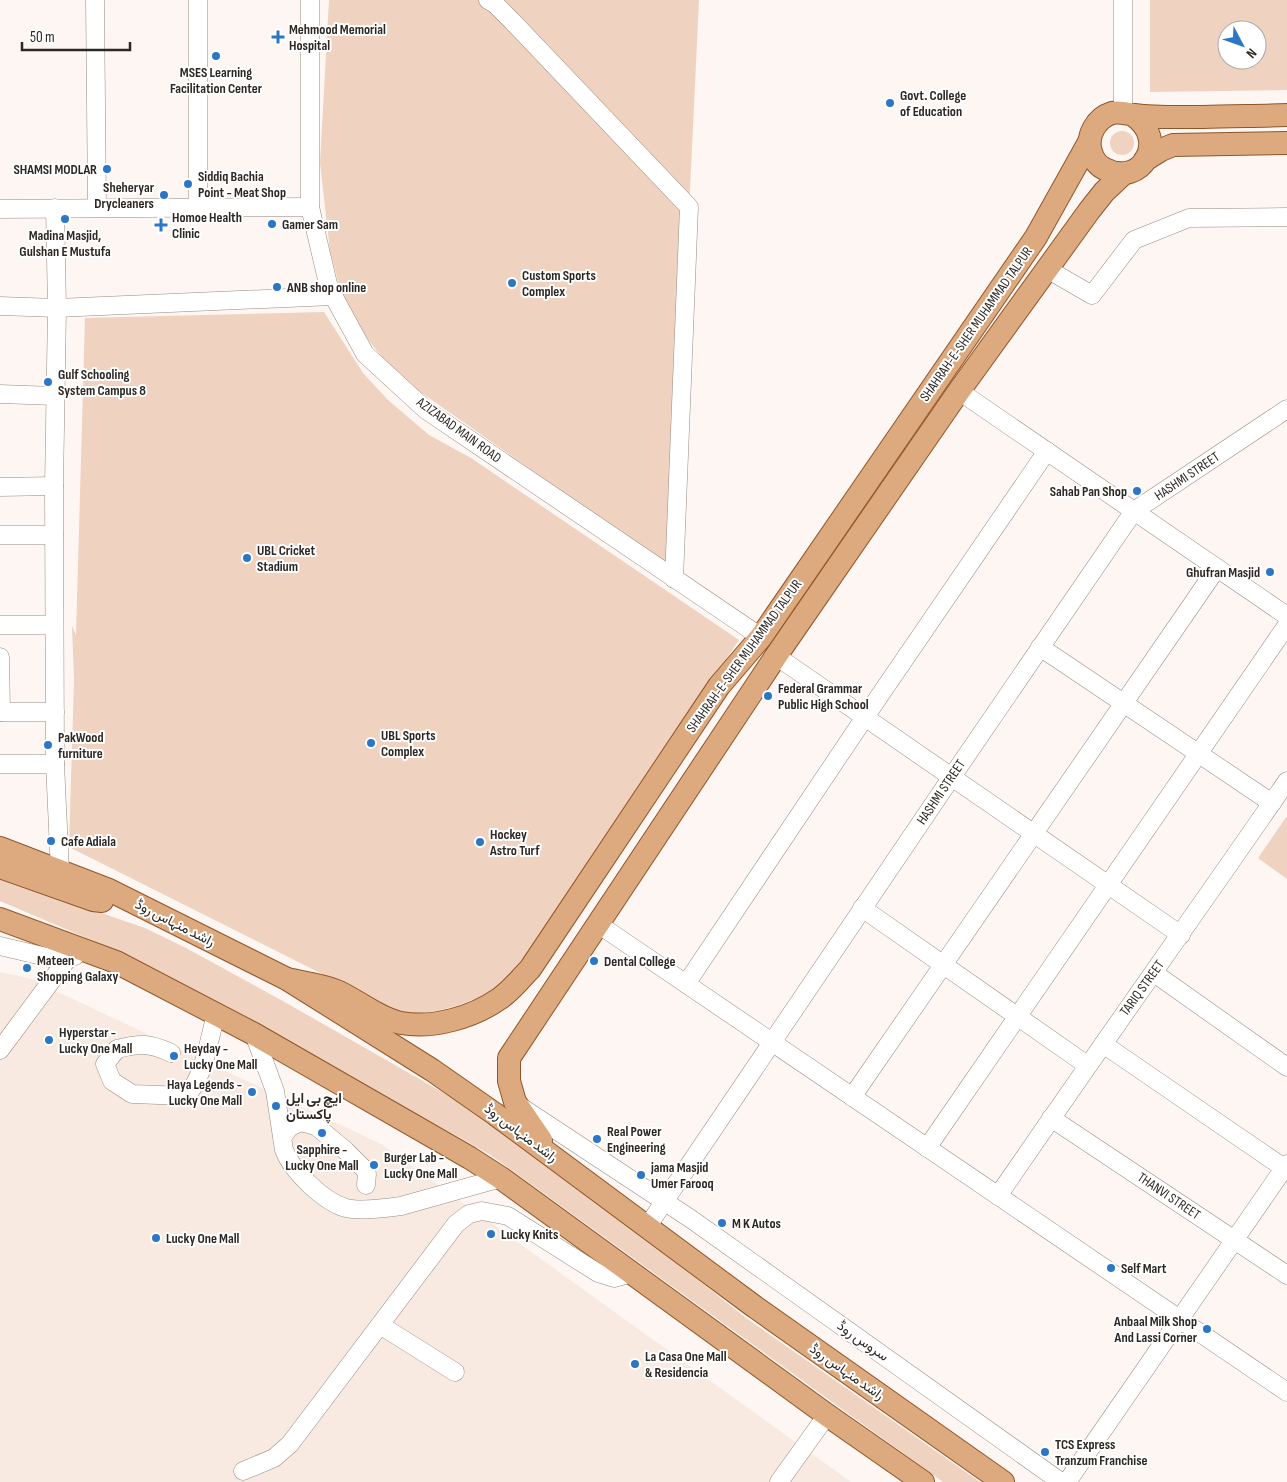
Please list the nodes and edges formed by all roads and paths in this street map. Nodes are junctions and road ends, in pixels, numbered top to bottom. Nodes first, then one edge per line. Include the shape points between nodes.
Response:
1 (95, 0) edge
2 (198, 0) edge
3 (310, 0) edge
4 (488, 0) edge
5 (1123, 0) edge
6 (1128, 114) junction
7 (1287, 115) edge
8 (1089, 142) junction
9 (1287, 143) edge
10 (1145, 160) junction
11 (1122, 175) junction
12 (198, 207) junction
13 (310, 207) junction
14 (55, 208) junction
15 (97, 208) junction
16 (0, 209) edge
17 (1287, 217) edge
18 (1047, 270) junction
19 (333, 296) junction
20 (0, 306) edge
21 (57, 308) junction
22 (959, 392) junction
23 (0, 394) edge
24 (55, 396) junction
25 (1287, 409) edge
26 (1047, 451) junction
27 (54, 486) junction
28 (0, 487) edge
29 (1134, 511) junction
30 (54, 534) junction
31 (0, 535) edge
32 (1217, 568) junction
33 (674, 579) junction
34 (1287, 616) edge
35 (0, 625) edge
36 (54, 625) junction
37 (1287, 625) edge
38 (761, 637) junction
39 (1040, 647) junction
40 (776, 656) junction
41 (0, 657) edge
42 (1124, 703) junction
43 (0, 712) edge
44 (55, 712) junction
45 (865, 717) junction
46 (1198, 754) junction
47 (0, 764) edge
48 (55, 764) junction
49 (951, 778) junction
50 (1287, 781) edge
51 (1272, 803) junction
52 (1034, 834) junction
53 (0, 848) edge
54 (0, 867) edge
55 (60, 871) junction
56 (1108, 885) junction
57 (140, 906) junction
58 (862, 908) junction
59 (0, 919) edge
60 (598, 924) junction
61 (1181, 935) junction
62 (0, 946) edge
63 (92, 954) junction
64 (69, 957) junction
65 (943, 965) junction
66 (1154, 972) junction
67 (287, 979) junction
68 (686, 984) junction
69 (216, 1014) junction
70 (1017, 1016) junction
71 (254, 1034) junction
72 (772, 1042) junction
73 (1103, 1044) junction
74 (0, 1050) edge
75 (172, 1052) dead end
76 (1087, 1065) junction
77 (1287, 1067) edge
78 (852, 1097) junction
79 (515, 1102) junction
80 (1051, 1118) junction
81 (283, 1136) junction
82 (927, 1148) junction
83 (551, 1155) junction
84 (1286, 1168) edge
85 (502, 1178) junction
86 (366, 1185) dead end
87 (998, 1196) junction
88 (665, 1201) junction
89 (647, 1227) junction
90 (1234, 1239) junction
91 (632, 1273) junction
92 (1287, 1275) edge
93 (1179, 1318) junction
94 (380, 1325) junction
95 (455, 1372) dead end
96 (1287, 1392) edge
97 (827, 1414) junction
98 (969, 1459) junction
99 (243, 1471) dead end
100 (779, 1482) edge
101 (923, 1482) edge
102 (998, 1482) edge
103 (1003, 1482) edge
104 (1061, 1482) edge
105 (1067, 1482) edge

1 - 15 street
2 - 12 street
3 - 13 street, AZIZABAD MAIN ROAD
4 - 33 street via 512,21 689,207
5 - 6 street
6 - 7 main road via 1170,117
6 - 8 main road via 1112,113 1103,117 1096,124
6 - 10 main road via 1142,121 1148,130 1151,140
8 - 11 main road via 1095,161 1102,168
8 - 38 main road, SHAHRAH-E-SHER MUHAMMAD TALPUR via 1036,237
9 - 10 main road via 1173,145
10 - 11 main road
11 - 18 main road, SHAHRAH-E-SHER MUHAMMAD TALPUR via 1104,192
12 - 13 street
12 - 15 street
13 - 19 street, AZIZABAD MAIN ROAD
14 - 15 street
14 - 16 street
14 - 21 street
17 - 18 street via 1189,218 1134,240 1092,295
18 - 22 main road, SHAHRAH-E-SHER MUHAMMAD TALPUR
19 - 21 street
19 - 33 street, AZIZABAD MAIN ROAD via 365,354 426,410
20 - 21 street
21 - 24 street
22 - 26 street
22 - 40 main road, SHAHRAH-E-SHER MUHAMMAD TALPUR
23 - 24 street
24 - 27 street
25 - 29 street, HASHMI STREET
26 - 29 street
26 - 45 street
27 - 28 street
27 - 30 street
29 - 32 street
29 - 39 street, HASHMI STREET
30 - 31 street
30 - 36 street
32 - 34 street
32 - 42 street
33 - 38 street, AZIZABAD MAIN ROAD
35 - 36 street
36 - 44 street
37 - 46 street
38 - 67 main road, SHAHRAH-E-SHER MUHAMMAD TALPUR via 719,686 530,969 500,998 473,1013 444,1022 400,1023 338,992
39 - 42 street
39 - 49 street, HASHMI STREET
40 - 45 street
40 - 60 main road, SHAHRAH-E-SHER MUHAMMAD TALPUR
41 - 43 street
42 - 46 street
42 - 52 street
43 - 44 street
44 - 48 street
45 - 49 street
45 - 68 street
46 - 51 street
46 - 56 street
47 - 48 street
48 - 55 street
49 - 52 street
49 - 58 street, HASHMI STREET
50 - 51 street, TARIQ STREET
51 - 61 street, TARIQ STREET
52 - 56 street
52 - 65 street
53 - 55 main road, راشد منہاس روڈ
54 - 57 main road via 93,900
55 - 57 main road, راشد منہاس روڈ
56 - 61 street
56 - 70 street
57 - 67 main road, راشد منہاس روڈ
58 - 65 street
58 - 72 street, HASHMI STREET
59 - 63 main road
60 - 68 street
60 - 79 main road, SHAHRAH-E-SHER MUHAMMAD TALPUR via 509,1058 509,1081
61 - 66 street, TARIQ STREET
62 - 64 street via 55,959
63 - 64 street
63 - 69 main road via 116,962
64 - 74 street
65 - 70 street
65 - 78 street
66 - 73 street, TARIQ STREET
66 - 77 street
67 - 83 main road, راشد منہاس روڈ via 462,1090
68 - 72 street
69 - 71 main road
69 - 75 street via 200,1071 186,1096 132,1094 112,1081 106,1064 117,1048 155,1045
70 - 76 street
70 - 82 street
71 - 81 street via 275,1091
71 - 85 main road
72 - 78 street
72 - 88 street, HASHMI STREET
73 - 76 street, TARIQ STREET
73 - 84 street
76 - 80 street, TARIQ STREET
78 - 82 street
79 - 83 main road, SHAHRAH-E-SHER MUHAMMAD TALPUR
79 - 88 street, سروس روڈ
80 - 87 street, TARIQ STREET
80 - 90 street, THANVI STREET
81 - 85 street via 288,1159 302,1176 315,1190 347,1208 401,1206
81 - 86 street via 290,1127 301,1122 316,1126 365,1170 368,1174
82 - 87 street
83 - 89 main road, راشد منہاس روڈ
84 - 90 street
85 - 91 main road
87 - 93 street
88 - 89 street, HASHMI STREET
88 - 104 street, سروس روڈ
89 - 98 main road, راشد منہاس روڈ
90 - 92 street, THANVI STREET
90 - 93 street
91 - 94 street via 614,1278 598,1273 508,1216 482,1211 469,1214 456,1224
91 - 97 main road
93 - 96 street
93 - 105 street
94 - 95 street
94 - 99 street via 290,1444 274,1458
97 - 100 street
97 - 101 main road
98 - 102 main road
98 - 103 main road, راشد منہاس روڈ

